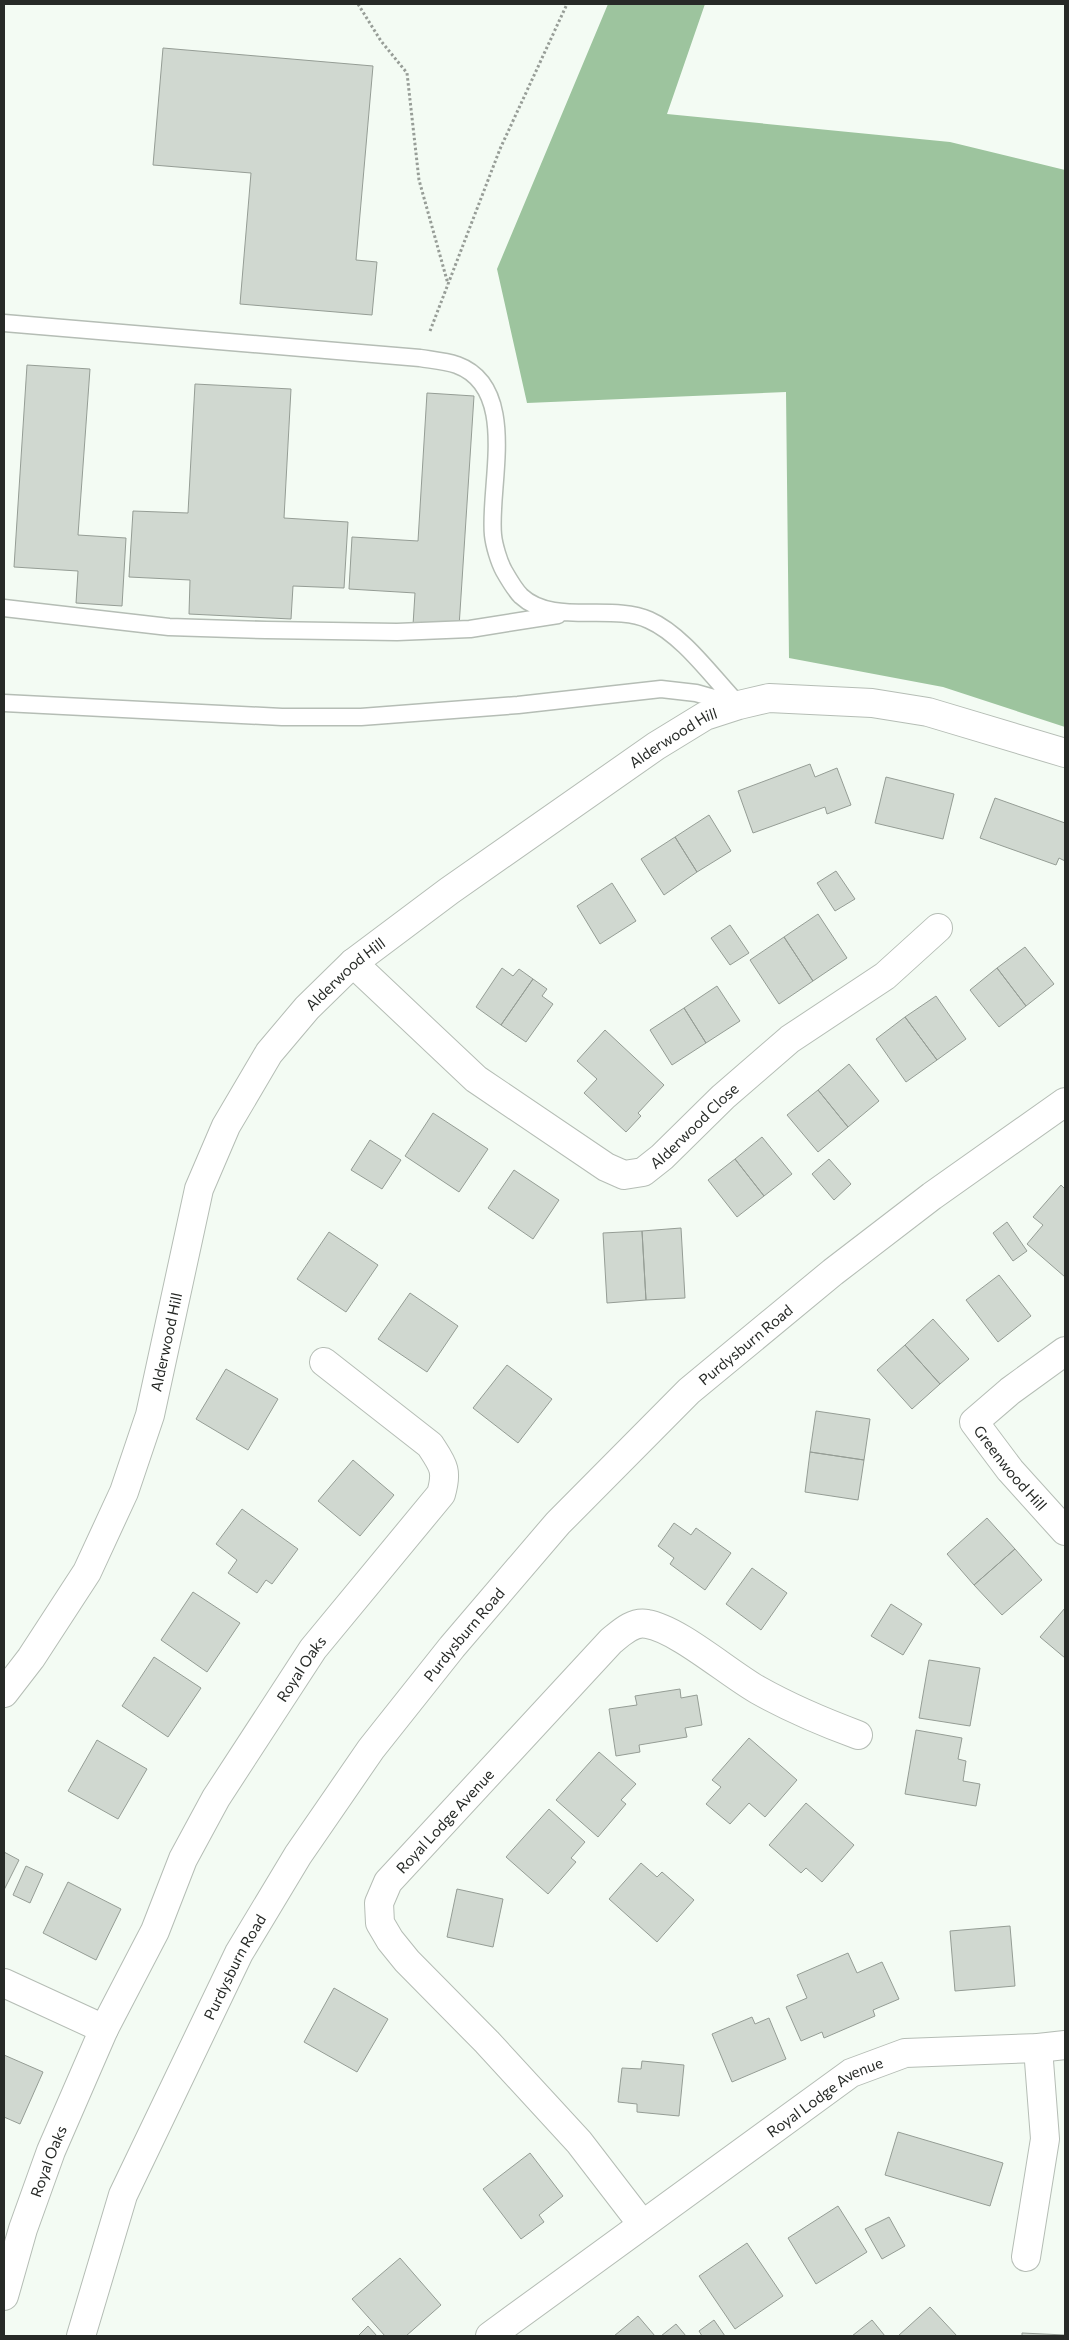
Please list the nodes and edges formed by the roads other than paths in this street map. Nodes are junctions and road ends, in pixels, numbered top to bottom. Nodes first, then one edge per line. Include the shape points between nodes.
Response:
1 (4, 323) edge
2 (4, 608) edge
3 (572, 612) junction
4 (4, 703) edge
5 (739, 705) junction
6 (1065, 753) edge
7 (938, 928) dead end
8 (353, 963) junction
9 (1065, 1102) edge
10 (1065, 1351) edge
11 (324, 1362) dead end
12 (1065, 1531) edge
13 (4, 1693) edge
14 (858, 1735) dead end
15 (4, 1983) edge
16 (104, 2029) junction
17 (1065, 2045) edge
18 (1038, 2048) junction
19 (642, 2224) junction
20 (1026, 2257) dead end
21 (4, 2296) edge
22 (81, 2336) edge
23 (490, 2336) edge

1 - 3 lane via 420,358 458,365 476,377 490,397 498,430 493,535 503,569 521,596 541,608
2 - 3 lane via 169,627 388,632 470,629
3 - 5 lane via 619,613 647,619 666,629
4 - 5 lane via 282,717 361,717 518,705 661,689 696,693
5 - 6 street, Alderwood Hill via 769,698 872,703 928,712
5 - 8 street, Alderwood Hill via 705,716 656,746 448,891
7 - 8 street, Alderwood Close via 885,976 790,1040 643,1172 624,1175 606,1167 476,1079
8 - 13 street, Alderwood Hill via 307,1008 270,1053 226,1126 199,1189 150,1415 124,1492 87,1572 32,1658
9 - 22 street, Purdysburn Road via 932,1196 833,1272 689,1391 558,1523 423,1683 371,1749 298,1855 239,1953 124,2195
10 - 12 street, Greenwood Hill via 974,1422 1010,1470
11 - 16 street, Royal Oaks via 430,1445 442,1462 445,1478 441,1494 313,1649 216,1798 183,1859 155,1931
14 - 19 street, Royal Lodge Avenue via 810,1717 757,1689 670,1632 646,1623 627,1628 611,1641 388,1882 380,1903 380,1923 390,1940 579,2142
15 - 16 street
16 - 21 street, Royal Oaks via 51,2151 23,2229
17 - 18 street, Royal Lodge Avenue
18 - 19 street, Royal Lodge Avenue via 905,2053 851,2073
18 - 20 street via 1045,2139
19 - 23 street, Royal Lodge Avenue

